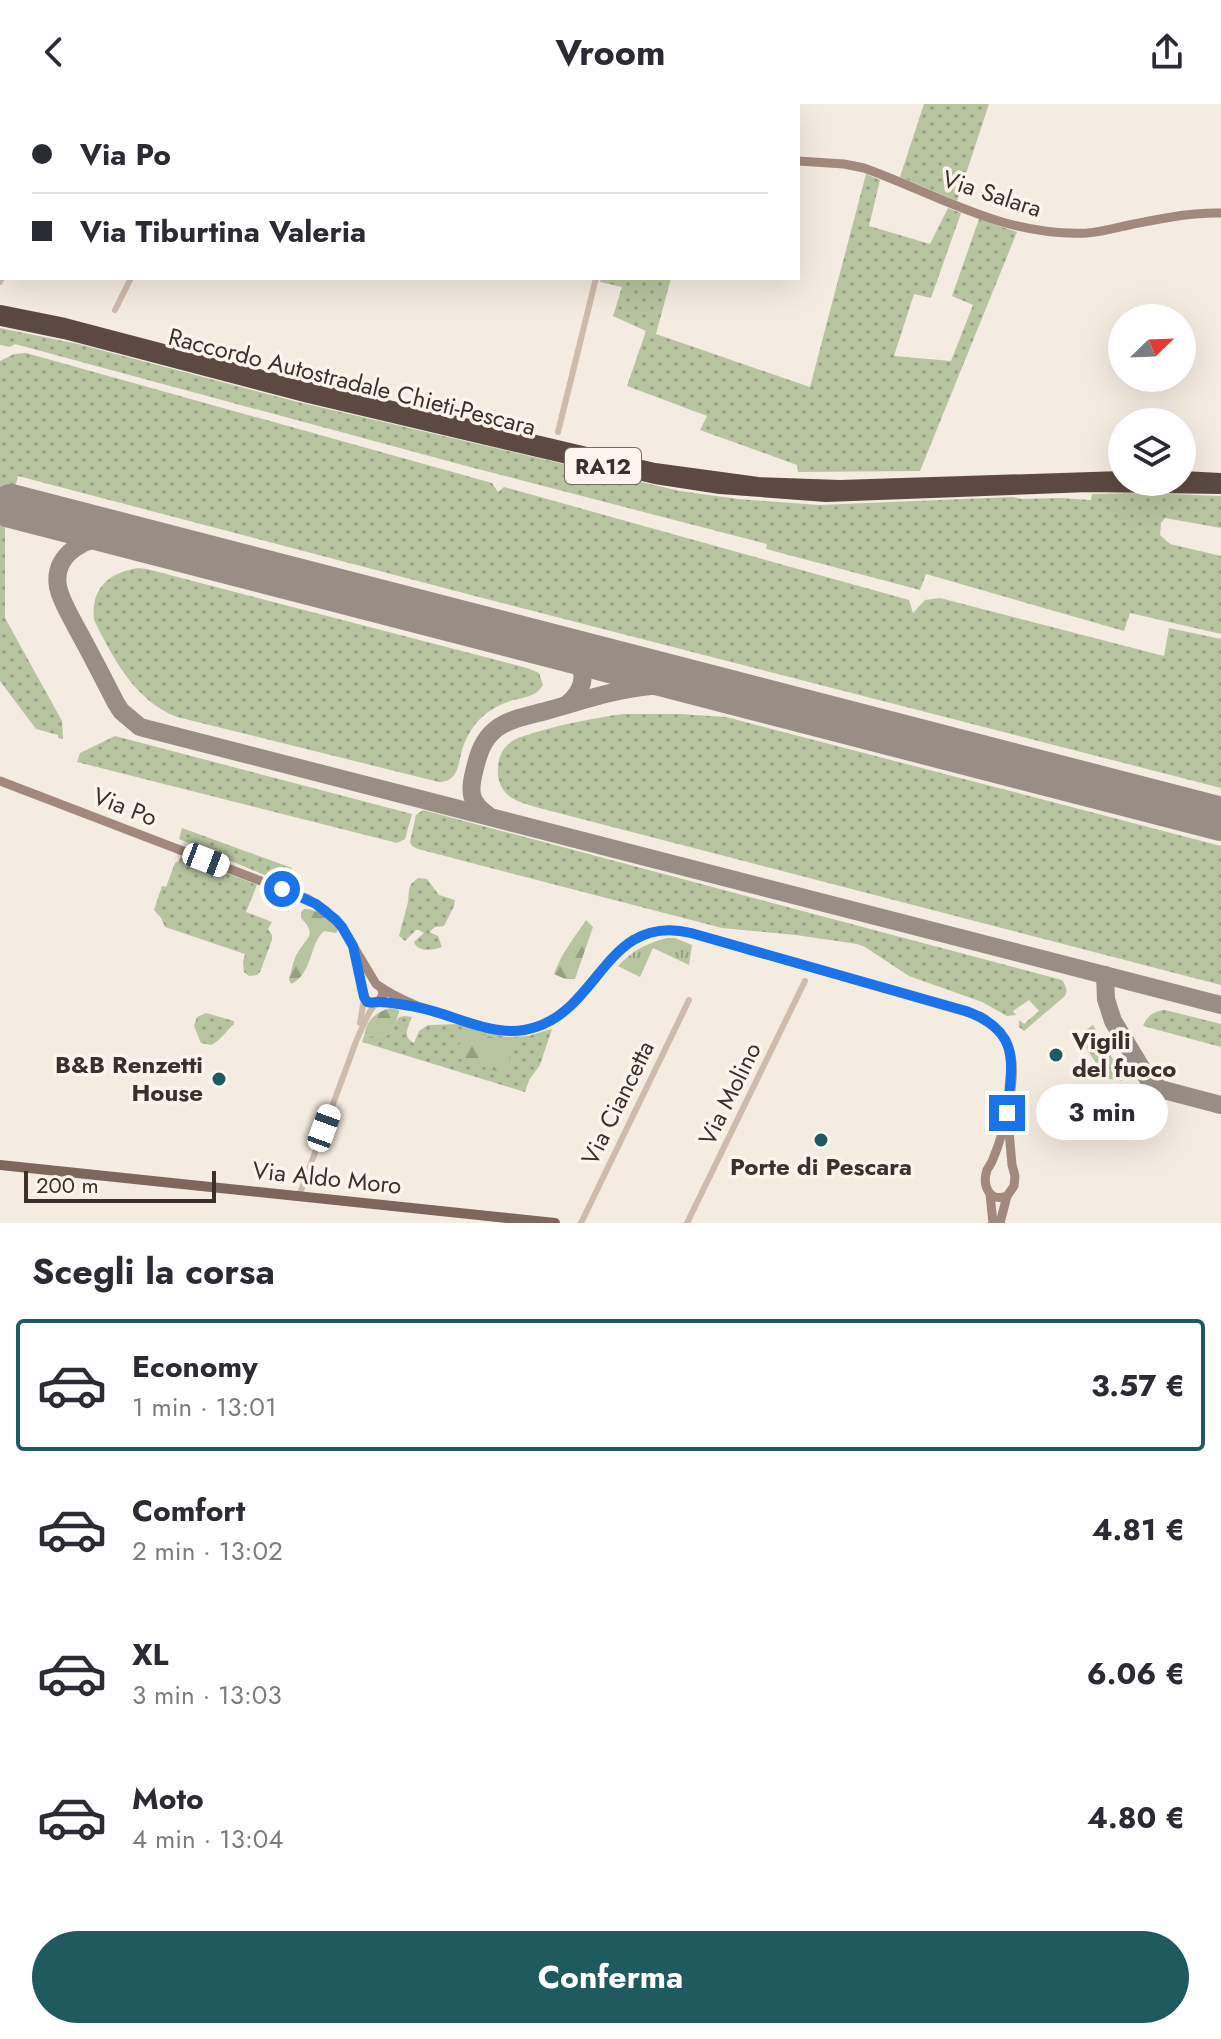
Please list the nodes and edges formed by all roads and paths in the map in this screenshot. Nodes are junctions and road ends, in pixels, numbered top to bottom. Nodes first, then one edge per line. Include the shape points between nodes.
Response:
1 (800, 161) edge
2 (1221, 213) edge
3 (130, 280) edge
4 (596, 280) edge
5 (115, 310) dead end
6 (0, 311) edge
7 (0, 320) edge
8 (558, 432) dead end
9 (1108, 477) edge
10 (1196, 478) edge
11 (1221, 479) edge
12 (1221, 488) edge
13 (0, 781) edge
14 (353, 946) junction
15 (805, 981) dead end
16 (379, 987) junction
17 (364, 994) junction
18 (689, 1000) dead end
19 (377, 1002) junction
20 (419, 1007) junction
21 (357, 1039) junction
22 (1007, 1113) junction
23 (992, 1163) junction
24 (0, 1165) edge
25 (1012, 1165) junction
26 (990, 1194) junction
27 (299, 1196) junction
28 (1007, 1196) junction
29 (555, 1223) edge
30 (581, 1223) edge
31 (687, 1223) edge
32 (993, 1223) edge
33 (1000, 1223) edge

1 - 2 street, Via Salara via 864,168 992,220 1042,232 1092,233
3 - 5 street
4 - 8 street
6 - 9 highway, Raccordo Autostradale Chieti-Pescara / RA12 via 655,469 717,479 840,486
7 - 12 highway, Raccordo Autostradale Chieti-Pescara / RA12 via 584,462 720,488 826,496 1089,486
10 - 11 highway
13 - 14 street, Via Po via 308,899 336,920
14 - 16 street, Via Po
14 - 17 street, Via Po
15 - 31 street, Via Molino
16 - 17 street via 370,984
16 - 19 street via 382,998
16 - 20 street
17 - 19 street via 367,1002
17 - 21 street
18 - 30 street, Via Ciancetta
19 - 20 street
19 - 21 street
20 - 22 street via 501,1031 533,1028 564,1012 625,946 643,934 677,930 986,1020 1005,1039 1011,1056
21 - 27 street
22 - 23 street
22 - 25 street
23 - 25 street
23 - 26 street via 986,1185
24 - 27 main road, Via Aldo Moro
25 - 28 street via 1015,1182
26 - 28 street
26 - 32 street
27 - 29 main road, Via Aldo Moro
28 - 33 street

